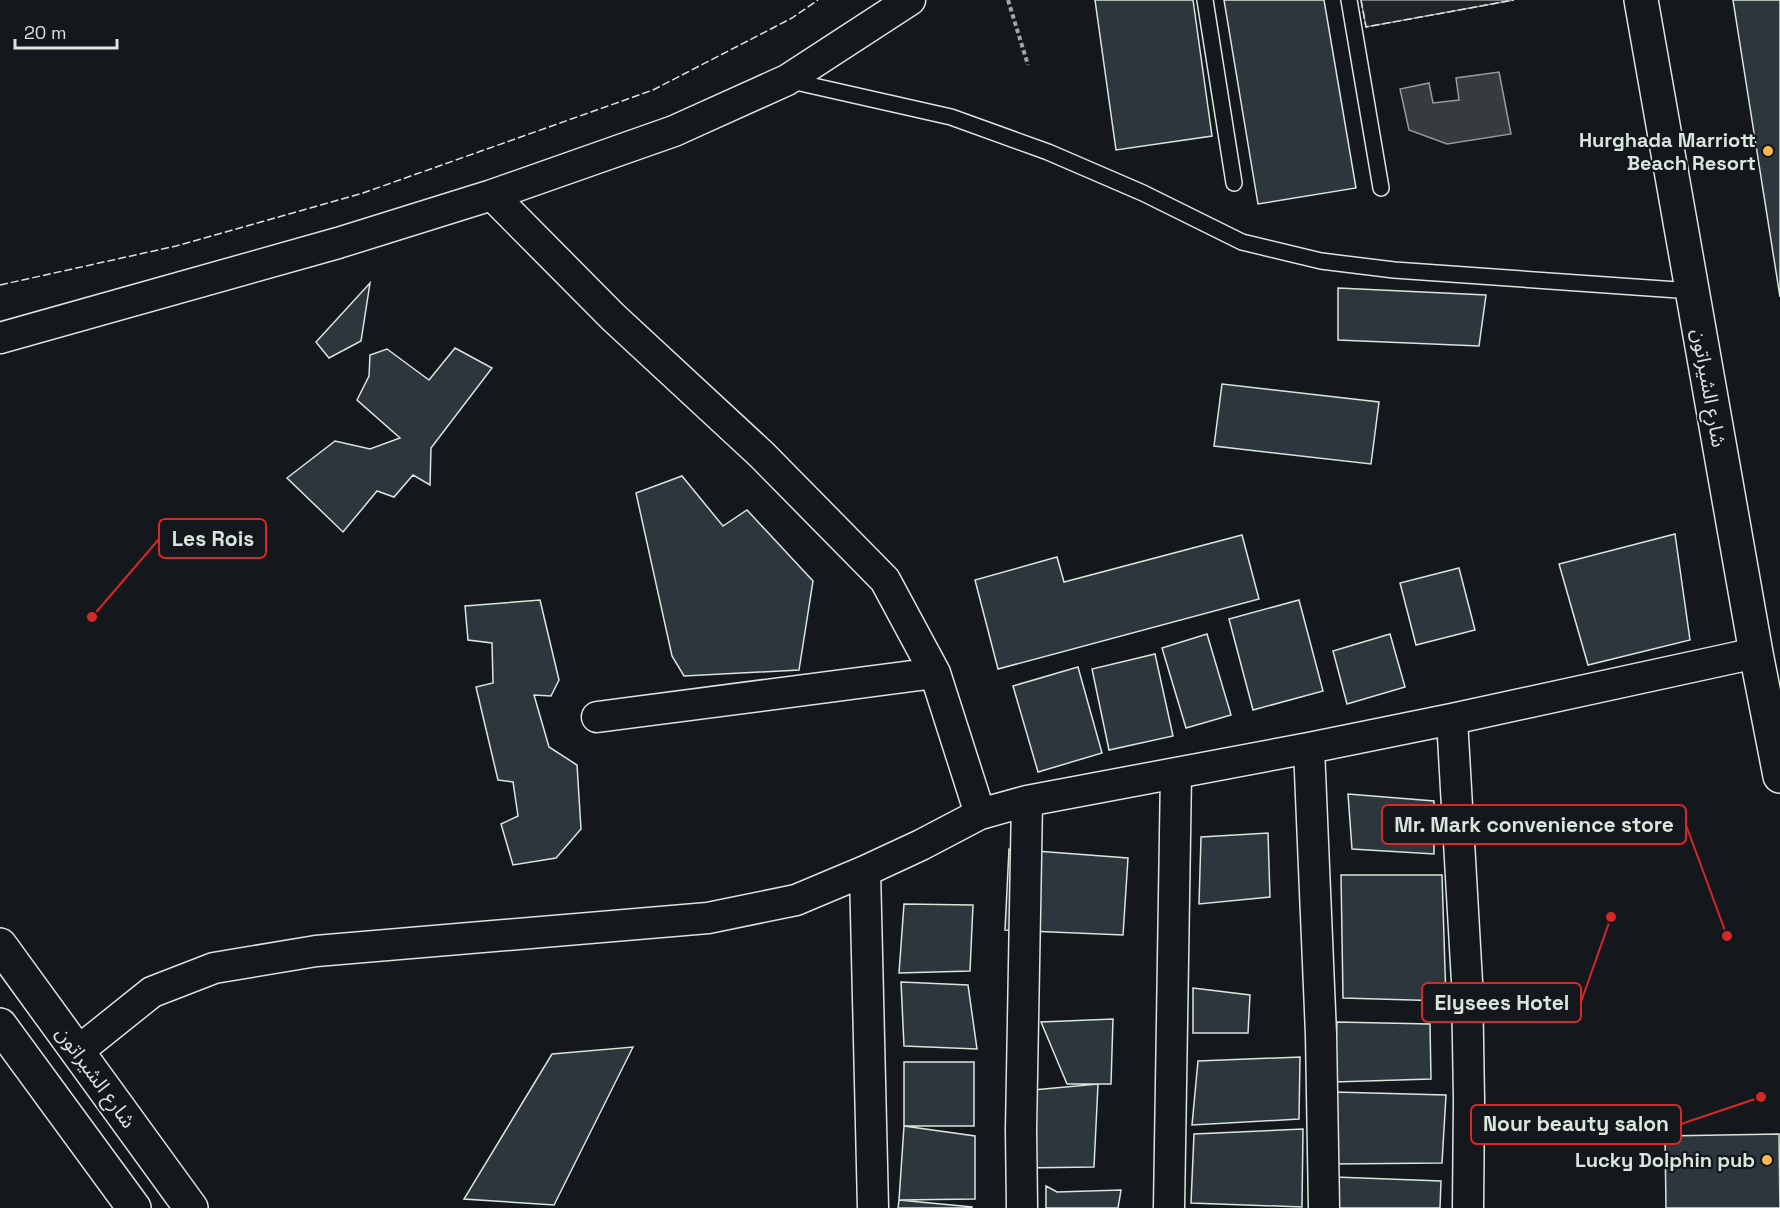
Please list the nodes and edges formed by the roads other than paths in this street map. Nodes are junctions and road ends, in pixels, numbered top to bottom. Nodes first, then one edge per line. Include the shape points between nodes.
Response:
1 (910, 0) edge
2 (1205, 0) edge
3 (1349, 0) edge
4 (1641, 0) edge
5 (787, 80) junction
6 (1234, 183) dead end
7 (1381, 188) dead end
8 (492, 195) junction
9 (1692, 291) junction
10 (0, 338) edge
11 (1756, 653) junction
12 (935, 673) junction
13 (597, 717) dead end
14 (1452, 719) junction
15 (1310, 748) junction
16 (1176, 773) junction
17 (1780, 776) edge
18 (1027, 801) junction
19 (980, 814) junction
20 (865, 871) junction
21 (0, 945) edge
22 (0, 1025) edge
23 (77, 1052) junction
24 (134, 1208) edge
25 (191, 1208) edge
26 (873, 1208) edge
27 (1022, 1208) edge
28 (1169, 1208) edge
29 (1324, 1208) edge
30 (1468, 1208) edge

1 - 5 street
2 - 6 lane
3 - 7 lane
4 - 9 street, شارع الشيراتون
5 - 8 street via 674,131
5 - 9 lane via 951,117 1090,170 1242,242 1321,261 1394,270
8 - 10 street via 316,250
8 - 12 street via 613,317 762,455 885,580
9 - 11 street, شارع الشيراتون
11 - 14 street
11 - 17 street, شارع الشيراتون
12 - 13 street
12 - 19 street
14 - 15 street
14 - 30 street via 1467,982
15 - 16 street
15 - 29 street
16 - 18 street
16 - 28 street
18 - 19 street
18 - 27 street
19 - 20 street
20 - 23 street via 796,900 708,918 316,951 213,968 152,992
20 - 26 street
21 - 23 street, شارع الشيراتون
22 - 24 street
23 - 25 street, شارع الشيراتون

